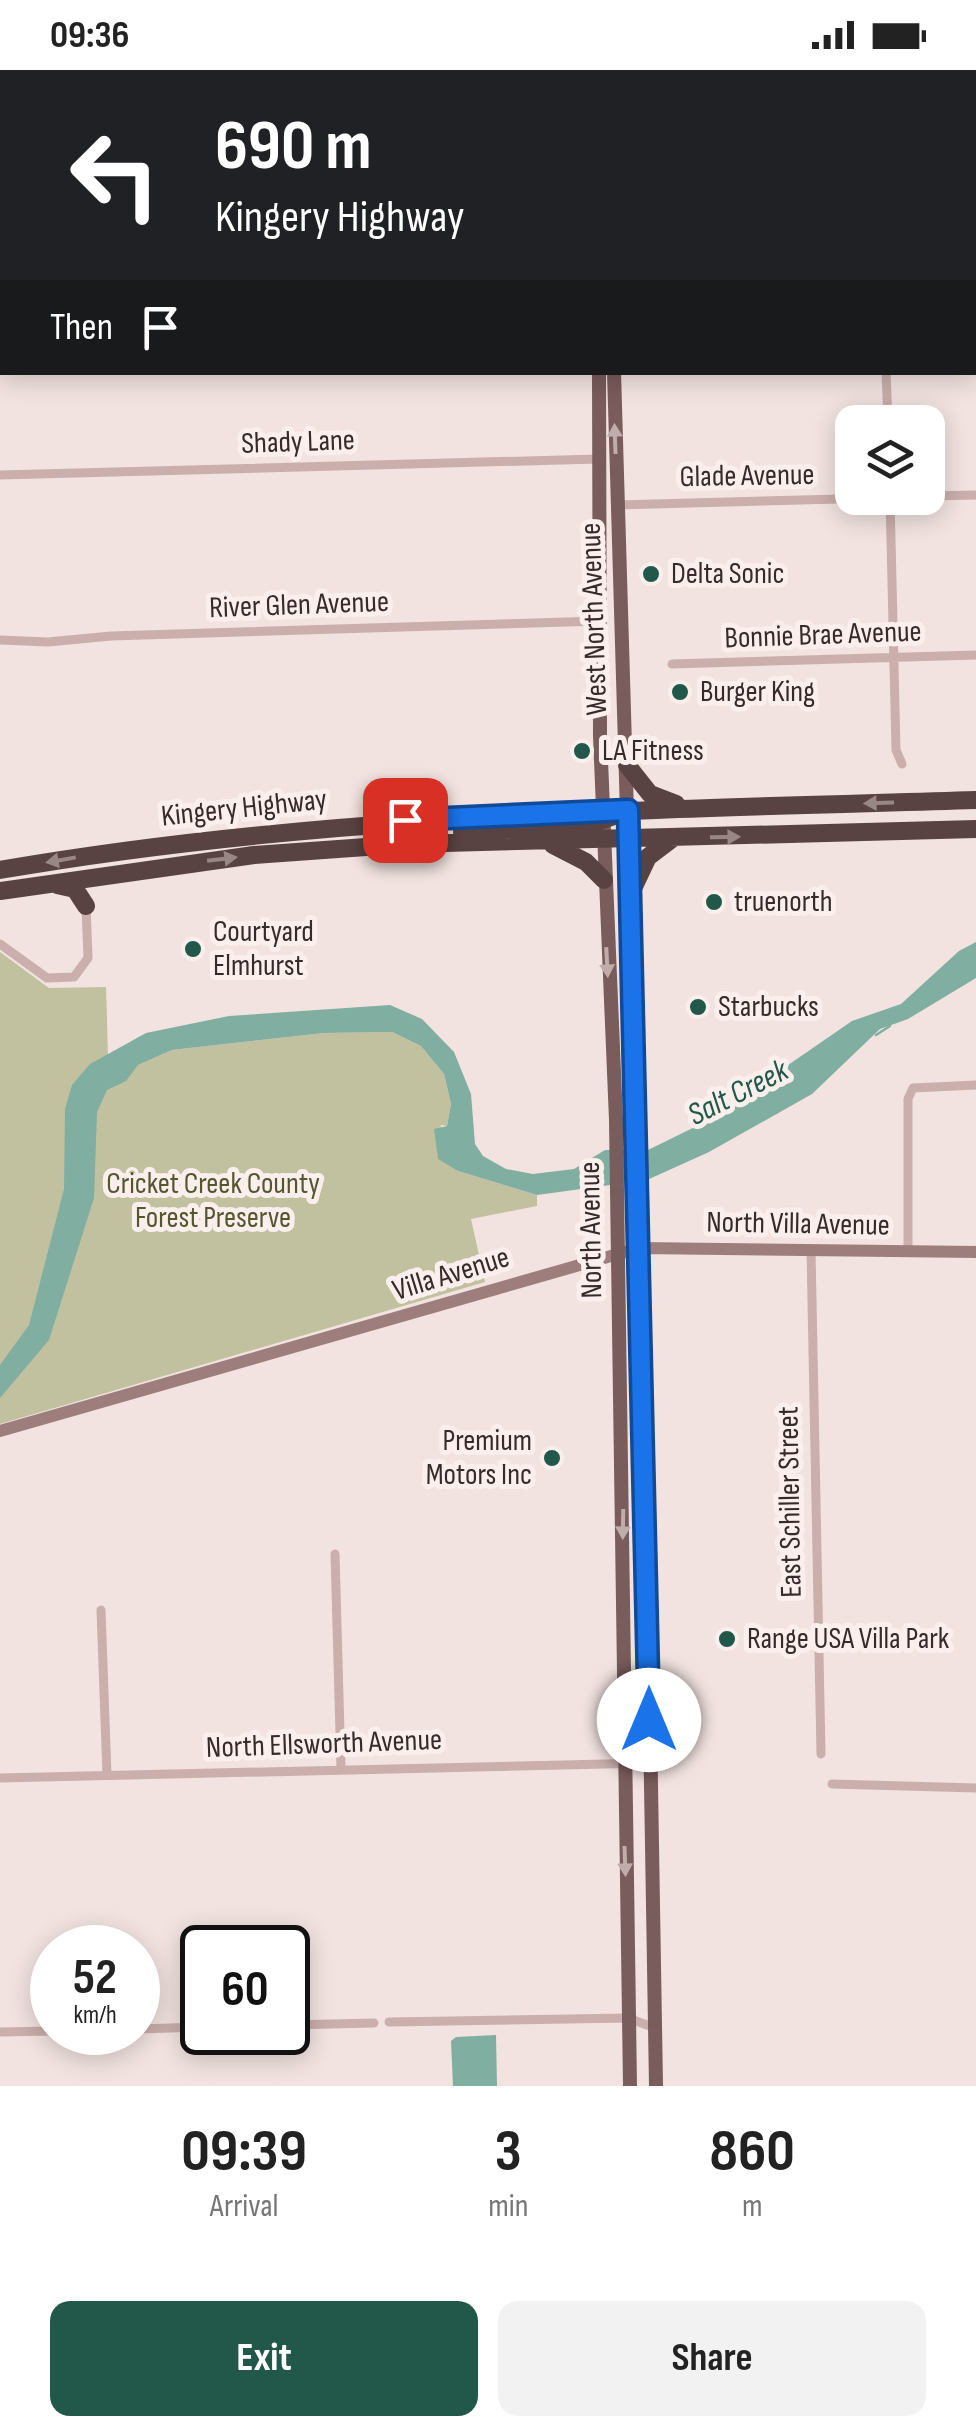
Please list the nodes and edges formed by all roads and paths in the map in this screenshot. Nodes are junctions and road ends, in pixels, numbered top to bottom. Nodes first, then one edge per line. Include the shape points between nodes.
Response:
1 (599, 375) edge
2 (614, 375) edge
3 (886, 375) edge
4 (887, 405) edge
5 (598, 459) junction
6 (0, 475) edge
7 (976, 495) edge
8 (945, 496) edge
9 (835, 499) edge
10 (617, 505) junction
11 (890, 515) edge
12 (600, 621) junction
13 (0, 640) edge
14 (976, 655) edge
15 (894, 658) junction
16 (672, 664) dead end
17 (902, 764) dead end
18 (626, 765) junction
19 (976, 800) edge
20 (691, 808) junction
21 (628, 810) junction
22 (602, 815) junction
23 (976, 829) edge
24 (676, 837) junction
25 (628, 840) junction
26 (543, 841) junction
27 (602, 841) junction
28 (348, 848) junction
29 (0, 870) edge
30 (126, 871) junction
31 (604, 880) junction
32 (32, 885) junction
33 (0, 891) edge
34 (630, 895) junction
35 (86, 906) junction
36 (0, 944) edge
37 (976, 1085) edge
38 (639, 1248) junction
39 (811, 1250) junction
40 (619, 1251) junction
41 (908, 1251) junction
42 (976, 1252) edge
43 (0, 1431) edge
44 (335, 1554) dead end
45 (102, 1610) dead end
46 (822, 1754) dead end
47 (649, 1763) junction
48 (622, 1764) junction
49 (341, 1768) junction
50 (107, 1775) junction
51 (0, 1778) edge
52 (832, 1784) dead end
53 (976, 1788) edge
54 (628, 2018) junction
55 (389, 2022) dead end
56 (374, 2023) dead end
57 (310, 2024) edge
58 (655, 2028) junction
59 (30, 2031) edge
60 (0, 2032) edge
61 (630, 2086) edge
62 (656, 2086) edge

1 - 5 main road, North Avenue
10 -> 2 main road, West North Avenue
3 - 4 street
5 - 6 street, Shady Lane
5 - 12 main road, North Avenue
7 - 8 street
9 - 10 street, Glade Avenue
10 - 18 main road, West North Avenue
11 - 15 street
12 - 13 street, River Glen Avenue
12 - 22 main road, North Avenue
14 - 15 street, Bonnie Brae Avenue
15 - 16 street, Bonnie Brae Avenue
15 - 17 street
18 - 20 highway via 650,794
18 - 21 main road, West North Avenue
19 -> 20 highway, Kingery Highway
20 - 21 highway, Kingery Highway
21 - 22 highway, Kingery Highway
21 - 25 main road, West North Avenue
22 - 27 main road, North Avenue
22 - 28 highway via 572,826 377,837
22 -> 29 highway, Kingery Highway via 258,832
24 -> 23 highway
24 - 25 highway
24 - 34 highway via 648,857
25 - 27 highway
25 - 34 main road, West North Avenue
26 - 27 highway
26 - 28 highway
26 - 31 highway via 578,856
27 - 31 main road, North Avenue
30 -> 28 highway
30 - 32 highway
30 - 35 highway via 102,883
31 -> 40 main road, North Avenue
32 - 33 highway
32 - 35 highway via 69,886
34 - 38 main road, West North Avenue
35 - 36 street via 88,958 74,976 47,978
37 - 41 street via 913,1088 908,1099
38 - 39 main road, North Villa Avenue
38 - 40 main road, North Villa Avenue
38 - 47 main road, West North Avenue
39 - 41 main road, North Villa Avenue
39 - 46 street, East Schiller Street
40 - 43 main road, Villa Avenue
40 -> 48 main road, North Avenue
41 - 42 main road, North Villa Avenue
44 - 49 street
45 - 50 street
47 - 48 street, North Ellsworth Avenue
47 - 58 main road
48 - 49 street, North Ellsworth Avenue
48 -> 54 main road, North Avenue
49 - 50 street, North Ellsworth Avenue
50 - 51 street, North Ellsworth Avenue
52 - 53 street
54 - 55 street
54 - 58 street
54 - 61 main road, North Avenue
56 - 57 street
58 - 62 main road
59 - 60 street

